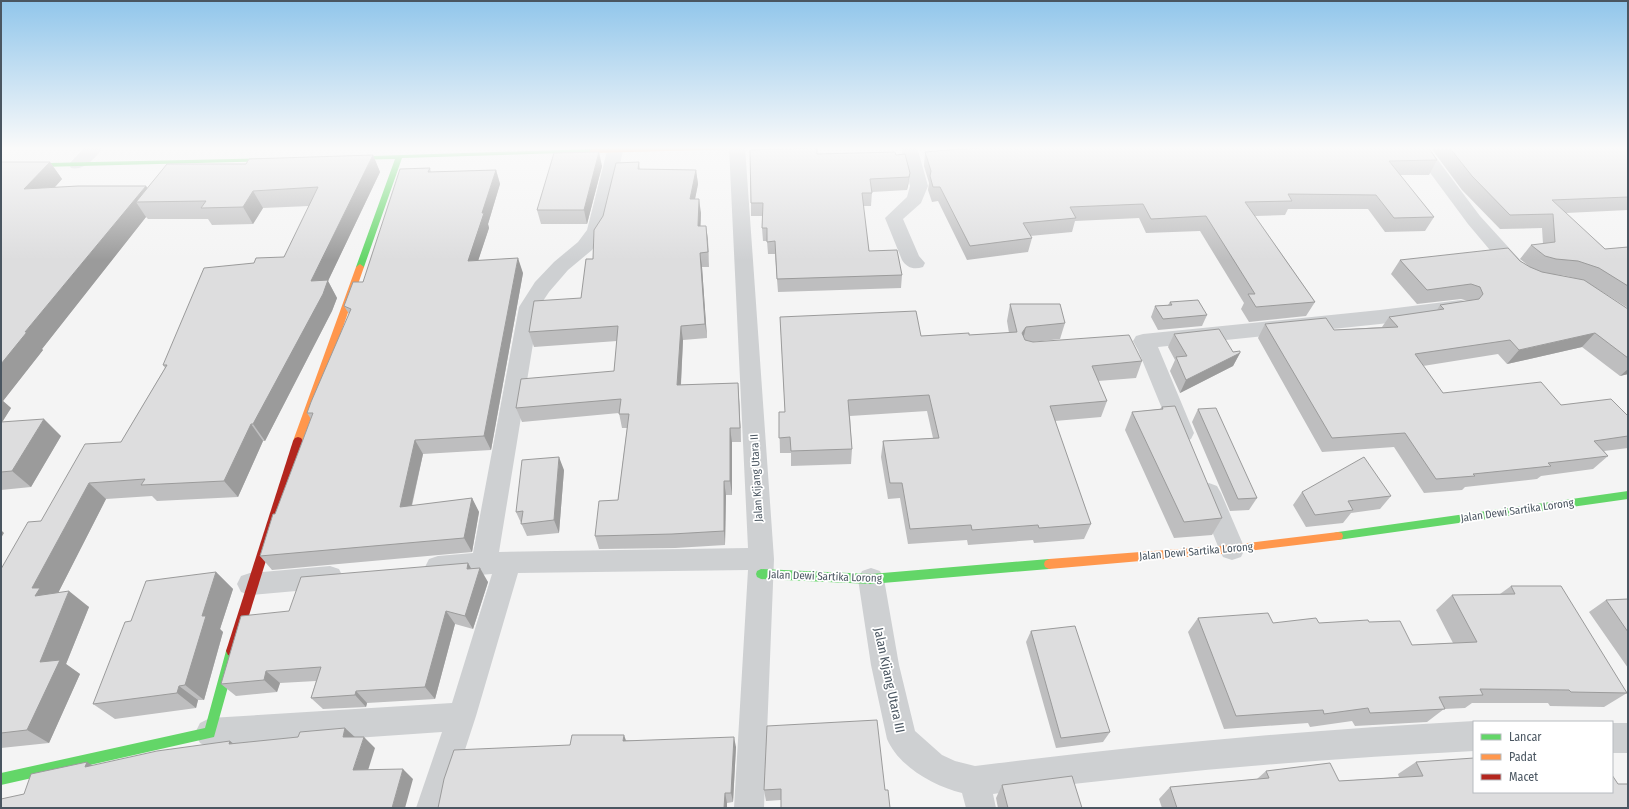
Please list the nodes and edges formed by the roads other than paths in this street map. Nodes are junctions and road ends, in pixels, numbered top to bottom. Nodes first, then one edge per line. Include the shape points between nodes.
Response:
1 (389, 185) edge
2 (607, 185) edge
3 (739, 185) edge
4 (918, 185) edge
5 (1447, 185) edge
6 (916, 263) dead end
7 (1538, 280) edge
8 (1461, 307) edge
9 (1192, 453) edge
10 (1201, 475) edge
11 (1628, 495) edge
12 (1232, 549) junction
13 (496, 562) junction
14 (761, 567) junction
15 (414, 569) edge
16 (352, 575) edge
17 (871, 579) junction
18 (250, 584) junction
19 (462, 716) junction
20 (210, 733) junction
21 (1473, 736) edge
22 (1613, 738) edge
23 (1628, 738) edge
24 (1, 779) edge
25 (975, 780) junction
26 (431, 808) edge
27 (749, 808) edge
28 (981, 808) edge

1 - 18 main road
2 - 13 street via 596,230 585,246 561,266 542,287 529,307
3 - 14 street, Jalan Kijang Utara II
4 - 6 street via 915,199 894,218 911,260
5 - 7 street via 1512,264 1526,276
8 - 9 street via 1136,341 1148,348
10 - 12 street
11 - 12 main road, Jalan Dewi Sartika Lorong
12 - 17 main road, Jalan Dewi Sartika Lorong
13 - 14 street
13 - 15 street
13 - 19 street
14 - 17 main road, Jalan Dewi Sartika Lorong
14 - 27 street, Jalan Kijang Utara II
16 - 18 street
17 - 25 street, Jalan Kijang Utara III via 885,665 902,739 931,766 954,776
18 - 20 main road
19 - 20 street
19 - 26 street
20 - 24 main road
21 - 25 street via 1370,741 1193,756
22 - 23 street
25 - 28 street

